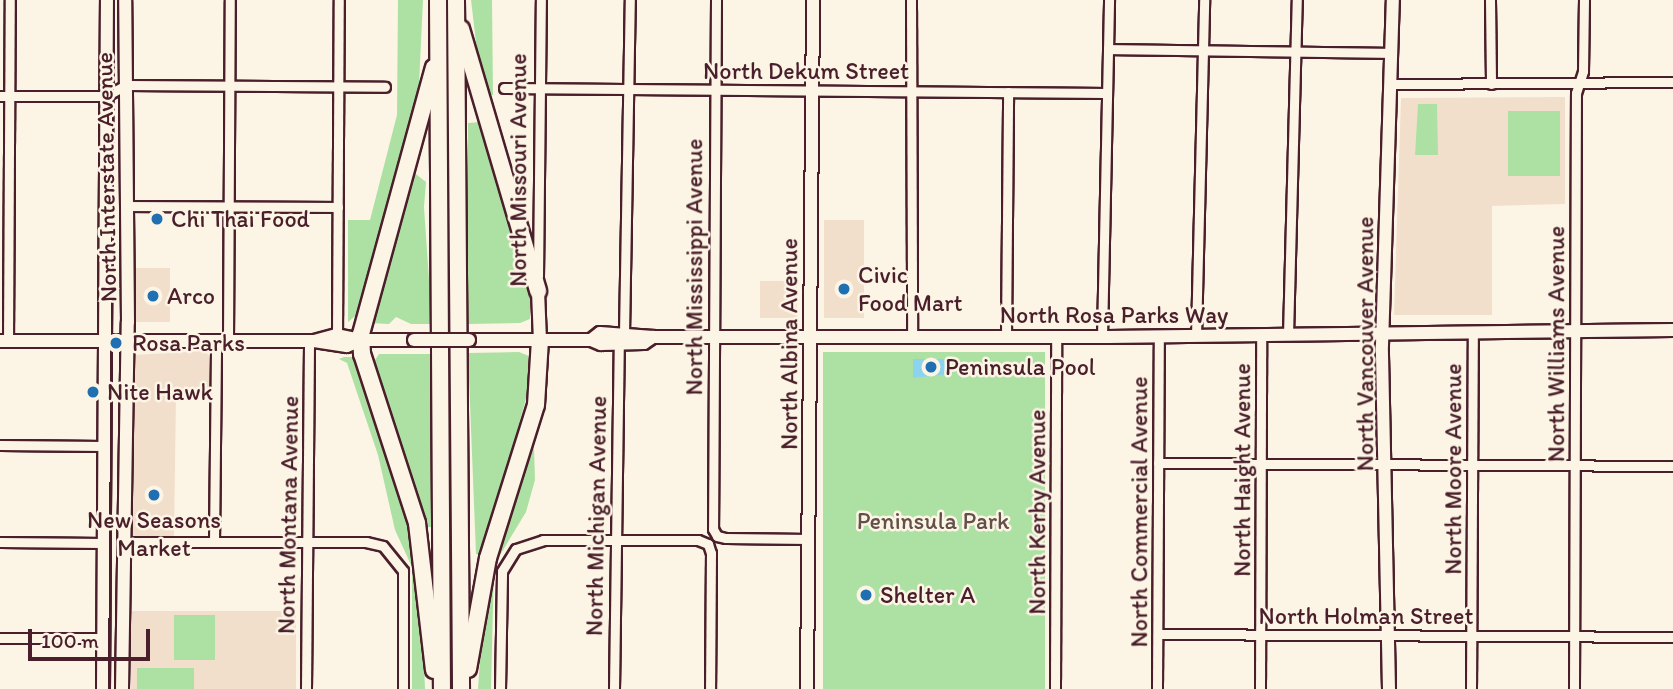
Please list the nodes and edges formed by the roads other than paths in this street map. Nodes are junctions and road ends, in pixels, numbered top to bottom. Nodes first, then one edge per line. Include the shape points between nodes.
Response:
1 (10, 0) edge
2 (107, 0) edge
3 (125, 0) edge
4 (230, 0) edge
5 (340, 0) edge
6 (438, 0) edge
7 (541, 0) edge
8 (630, 0) edge
9 (716, 0) edge
10 (813, 0) edge
11 (911, 0) edge
12 (1109, 0) edge
13 (1203, 0) edge
14 (1297, 0) edge
15 (1393, 0) edge
16 (1490, 0) edge
17 (1584, 0) edge
18 (456, 6) edge
19 (1108, 49) junction
20 (1202, 51) junction
21 (1295, 51) junction
22 (1392, 53) junction
23 (438, 56) junction
24 (1673, 82) edge
25 (1491, 83) junction
26 (1580, 83) junction
27 (1391, 84) junction
28 (126, 85) junction
29 (230, 86) junction
30 (339, 87) junction
31 (385, 88) dead end
32 (504, 88) dead end
33 (540, 88) junction
34 (629, 89) junction
35 (715, 89) junction
36 (812, 89) junction
37 (912, 91) junction
38 (1009, 93) junction
39 (1107, 93) junction
40 (5, 96) edge
41 (106, 96) junction
42 (128, 206) junction
43 (229, 207) junction
44 (338, 207) junction
45 (538, 291) junction
46 (1673, 330) edge
47 (1382, 333) junction
48 (1575, 333) junction
49 (912, 334) junction
50 (1473, 334) junction
51 (337, 335) junction
52 (713, 335) junction
53 (1288, 335) junction
54 (1006, 336) junction
55 (1056, 336) junction
56 (1159, 336) junction
57 (1196, 336) junction
58 (1261, 336) junction
59 (811, 337) junction
60 (1102, 337) junction
61 (622, 338) junction
62 (360, 340) junction
63 (540, 340) junction
64 (4, 341) edge
65 (222, 341) junction
66 (311, 341) junction
67 (105, 342) junction
68 (126, 342) junction
69 (0, 445) edge
70 (103, 446) junction
71 (1158, 463) junction
72 (1261, 463) junction
73 (1385, 464) junction
74 (1472, 464) junction
75 (1574, 465) junction
76 (1673, 466) edge
77 (809, 539) junction
78 (615, 540) junction
79 (0, 542) edge
80 (123, 542) junction
81 (214, 542) junction
82 (307, 542) junction
83 (103, 543) junction
84 (1158, 634) junction
85 (1260, 635) junction
86 (1388, 635) junction
87 (1471, 636) junction
88 (1574, 636) junction
89 (1673, 637) edge
90 (0, 638) edge
91 (102, 639) junction
92 (103, 689) edge
93 (122, 689) edge
94 (306, 689) edge
95 (403, 689) edge
96 (436, 689) edge
97 (442, 689) edge
98 (463, 689) edge
99 (500, 689) edge
100 (614, 689) edge
101 (710, 689) edge
102 (807, 689) edge
103 (1055, 689) edge
104 (1157, 689) edge
105 (1260, 689) edge
106 (1389, 689) edge
107 (1471, 689) edge
108 (1574, 689) edge

1 - 40 street
2 - 41 street, North Interstate Avenue
3 - 28 street, North Interstate Avenue
4 - 29 street
5 - 30 street
6 - 23 highway
7 - 33 street, North Missouri Avenue
8 - 34 street, North Michigan Avenue
9 - 35 street, North Mississippi Avenue
10 - 36 street, North Albina Avenue
11 - 37 street
12 - 19 street
13 - 20 street
14 - 21 street
15 - 22 street, North Vancouver Avenue
16 - 25 street
17 - 26 street, North Williams Avenue
18 - 45 highway
18 - 98 highway
19 - 20 street
19 - 39 street
20 - 21 street
20 - 57 street
21 - 22 street
21 - 53 street
22 - 27 street, North Vancouver Avenue
23 - 62 highway
23 - 97 highway
24 - 26 street
25 - 26 street
25 - 27 street
26 - 48 street, North Williams Avenue
27 - 47 street, North Vancouver Avenue
28 - 29 street
28 - 41 street
28 - 42 street, North Interstate Avenue
29 - 30 street
29 - 43 street
30 - 31 street
30 - 44 street
32 - 33 street, North Dekum Street
33 - 34 street, North Dekum Street
33 - 45 street, North Missouri Avenue
34 - 35 street, North Dekum Street
34 - 61 street, North Michigan Avenue
35 - 36 street, North Dekum Street
35 - 52 street, North Mississippi Avenue
36 - 37 street, North Dekum Street
36 - 59 street, North Albina Avenue
37 - 38 street, North Dekum Street
37 - 49 street
38 - 39 street, North Dekum Street
38 - 54 street
39 - 60 street
40 - 41 street
40 - 64 street
41 - 67 street, North Interstate Avenue
42 - 43 street
42 - 68 street, North Interstate Avenue
43 - 44 street
43 - 65 street
44 - 51 street
45 - 63 street, North Missouri Avenue
46 - 48 street, North Rosa Parks Way
47 - 50 street, North Rosa Parks Way
47 - 53 street, North Rosa Parks Way
47 - 73 street, North Vancouver Avenue
48 - 50 street, North Rosa Parks Way
48 - 75 street, North Williams Avenue
49 - 54 street, North Rosa Parks Way
49 - 59 street, North Rosa Parks Way
50 - 74 street, North Moore Avenue
51 - 62 street, North Rosa Parks Way
51 - 66 street, North Rosa Parks Way
52 - 59 street, North Rosa Parks Way
52 - 61 street, North Rosa Parks Way
52 - 77 street, North Mississippi Avenue via 715,535
53 - 58 street, North Rosa Parks Way
54 - 55 street, North Rosa Parks Way
55 - 60 street, North Rosa Parks Way
55 - 103 street, North Kerby Avenue
56 - 57 street, North Rosa Parks Way
56 - 60 street, North Rosa Parks Way
56 - 71 street, North Commercial Avenue
57 - 58 street, North Rosa Parks Way
58 - 72 street, North Haight Avenue
59 - 77 street, North Albina Avenue
61 - 63 street, North Rosa Parks Way via 600,332 591,340
61 - 78 street, North Michigan Avenue
62 - 63 street, North Rosa Parks Way, bridge
62 - 66 street, North Rosa Parks Way via 347,346
62 - 96 highway via 417,523
63 - 98 highway via 536,405 488,558
64 - 67 street, North Rosa Parks Way
65 - 66 street, North Rosa Parks Way
65 - 68 street, North Rosa Parks Way
65 - 81 street
66 - 82 street, North Montana Avenue
67 - 68 street, North Rosa Parks Way
67 - 70 street, North Interstate Avenue
68 - 80 street, North Interstate Avenue
69 - 70 street
70 - 83 street, North Interstate Avenue
71 - 72 street
71 - 84 street, North Commercial Avenue
72 - 73 street
72 - 85 street, North Haight Avenue
73 - 74 street
73 - 86 street, North Vancouver Avenue
74 - 75 street
74 - 87 street, North Moore Avenue
75 - 76 street
75 - 88 street, North Williams Avenue
77 - 102 street, North Albina Avenue
78 - 99 street via 531,542 510,556 502,571
78 - 100 street, North Michigan Avenue
78 - 101 street via 707,542 711,558
79 - 83 street
80 - 81 street
80 - 93 street, North Interstate Avenue
81 - 82 street
82 - 94 street, North Montana Avenue
82 - 95 street via 375,543 397,558 404,581
83 - 91 street, North Interstate Avenue
84 - 85 street, North Holman Street
84 - 104 street, North Commercial Avenue
85 - 86 street, North Holman Street
85 - 105 street, North Haight Avenue
86 - 87 street, North Holman Street
86 - 106 street, North Vancouver Avenue
87 - 88 street, North Holman Street
87 - 107 street, North Moore Avenue
88 - 89 street, North Holman Street
88 - 108 street, North Williams Avenue
90 - 91 street
91 - 92 street, North Interstate Avenue

